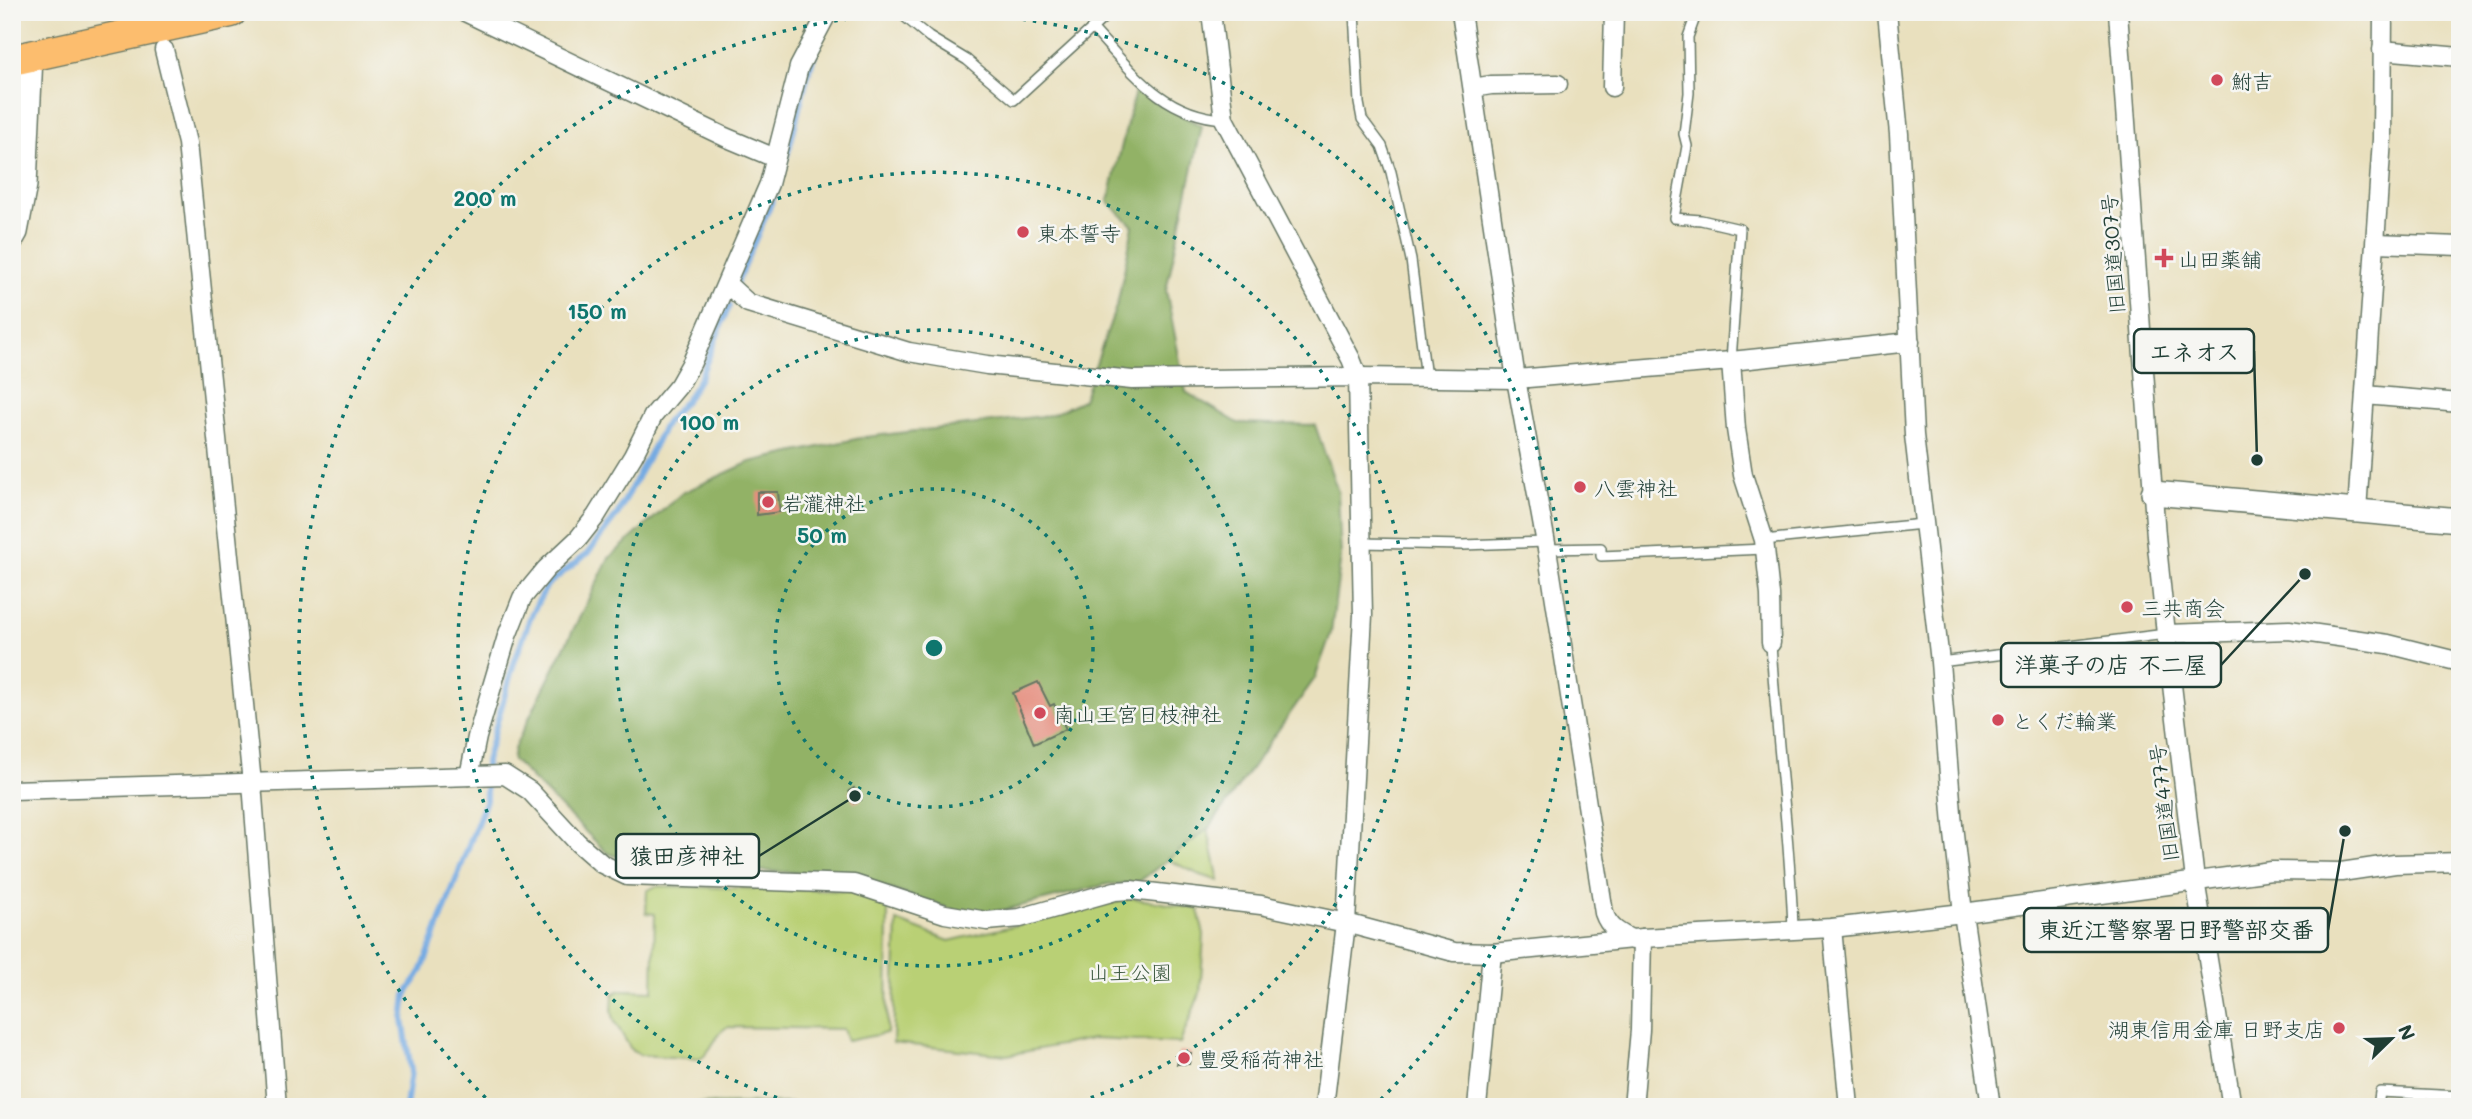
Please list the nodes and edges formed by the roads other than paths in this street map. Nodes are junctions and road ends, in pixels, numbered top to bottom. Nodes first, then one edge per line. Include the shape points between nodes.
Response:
1 (231, 12) edge
2 (465, 12) edge
3 (828, 12) edge
4 (899, 12) edge
5 (1110, 12) edge
6 (1211, 12) edge
7 (1354, 12) edge
8 (1461, 12) edge
9 (1614, 12) edge
10 (1697, 12) edge
11 (1887, 12) edge
12 (2118, 12) edge
13 (2382, 12) edge
14 (1093, 29) junction
15 (164, 50) dead end
16 (2382, 50) junction
17 (2460, 57) edge
18 (22, 58) edge
19 (1558, 84) dead end
20 (1473, 88) junction
21 (1612, 88) dead end
22 (1224, 119) junction
23 (775, 159) junction
24 (12, 239) edge
25 (2376, 243) junction
26 (2460, 246) edge
27 (727, 284) junction
28 (1910, 342) junction
29 (1731, 361) junction
30 (1358, 377) junction
31 (1426, 378) junction
32 (1516, 379) junction
33 (2365, 395) junction
34 (2460, 403) edge
35 (2153, 493) junction
36 (2357, 511) junction
37 (2460, 520) edge
38 (1923, 524) junction
39 (1361, 543) junction
40 (1546, 545) junction
41 (1764, 545) junction
42 (2166, 634) junction
43 (1771, 643) joint
44 (1940, 662) junction
45 (2460, 662) edge
46 (472, 776) junction
47 (252, 783) junction
48 (12, 790) edge
49 (2460, 862) edge
50 (2195, 880) junction
51 (1963, 913) junction
52 (1346, 923) junction
53 (1832, 928) junction
54 (1793, 929) junction
55 (1637, 939) junction
56 (1492, 953) junction
57 (2460, 1096) edge
58 (277, 1107) edge
59 (1324, 1107) edge
60 (1477, 1107) edge
61 (1633, 1107) edge
62 (1849, 1107) edge
63 (1992, 1107) edge
64 (2232, 1107) edge
65 (2378, 1107) edge

1 - 18 highway
2 - 23 street
3 - 23 street via 799,67
4 - 14 lane via 1014,100
5 - 14 lane
6 - 22 street
7 - 31 lane via 1362,119 1382,146 1391,172 1411,260
8 - 20 street
9 - 21 street
10 - 29 lane via 1688,37 1687,146 1674,218 1740,229
11 - 28 street
12 - 35 street, 旧国道307号
13 - 16 street
14 - 22 lane via 1159,97
15 - 47 street via 187,143
16 - 17 street
16 - 25 street
18 - 24 street via 25,185
19 - 20 street
20 - 32 street
22 - 30 street
23 - 27 street
25 - 26 street
25 - 33 street
27 - 30 street via 748,303 779,314 909,352 986,365 1132,380
27 - 46 street via 692,362 653,416 611,493 578,539 522,598 477,737
28 - 29 street
28 - 38 street
29 - 32 street
29 - 41 street via 1743,475
30 - 31 street
30 - 39 street
31 - 32 street
32 - 40 street
33 - 34 street
33 - 36 street
35 - 36 street
35 - 42 street, 旧国道477号
36 - 37 street
38 - 41 lane
38 - 44 street
39 - 40 lane
39 - 52 street via 1363,615
40 - 41 lane via 1601,548 1601,556
40 - 55 street via 1604,914 1619,933
41 - 43 street
42 - 44 lane
42 - 45 street via 2289,630 2388,644
42 - 50 street, 旧国道477号
43 - 54 lane
44 - 51 street
46 - 47 street
46 - 52 street via 505,775 530,792 602,864 627,876 854,884 945,914 987,921 1020,918 1131,890 1261,905
47 - 48 street
47 - 58 street
49 - 50 street via 2341,872 2271,871
50 - 51 street
50 - 64 street, 旧国道477号
51 - 53 street
51 - 63 street
52 - 56 street via 1454,952
52 - 59 street
53 - 54 street
53 - 62 street
54 - 55 street
55 - 56 street
55 - 61 street via 1640,1030
56 - 60 street
57 - 65 lane via 2380,1092

